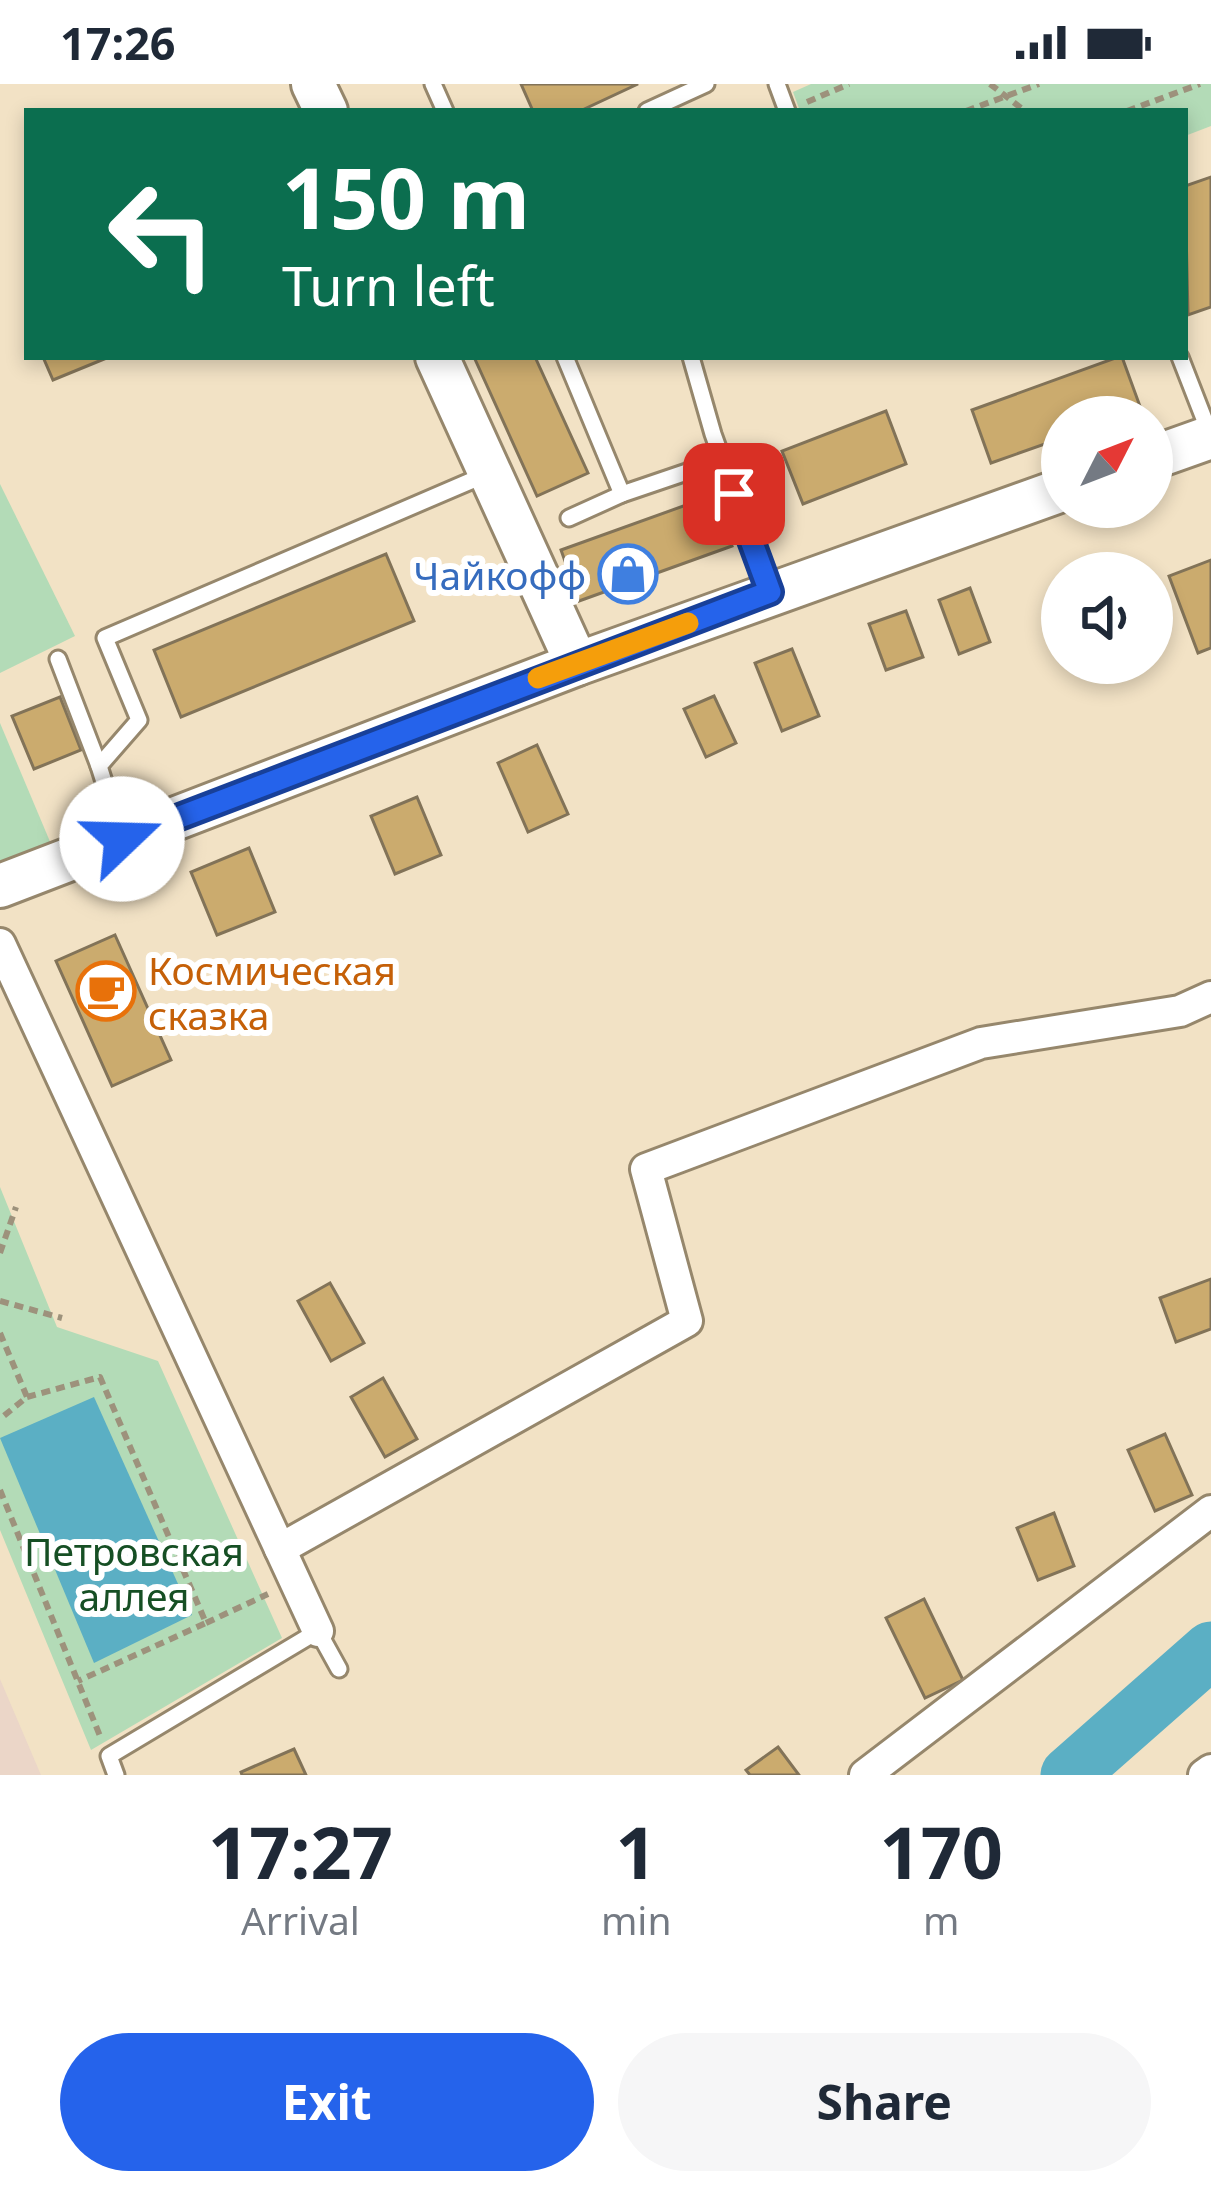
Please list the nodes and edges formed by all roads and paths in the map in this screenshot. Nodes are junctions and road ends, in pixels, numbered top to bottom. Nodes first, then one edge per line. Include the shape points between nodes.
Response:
1 (706, 84) edge
2 (849, 84) edge
3 (990, 84) edge
4 (1039, 84) edge
5 (1200, 84) edge
6 (1005, 96) junction
7 (654, 108) edge
8 (794, 108) edge
9 (974, 108) edge
10 (1021, 108) edge
11 (1135, 108) edge
12 (438, 360) edge
13 (566, 360) edge
14 (692, 360) edge
15 (1181, 360) edge
16 (1211, 437) edge
17 (1173, 451) edge
18 (722, 460) junction
19 (490, 473) junction
20 (622, 494) junction
21 (1041, 497) edge
22 (569, 518) dead end
23 (770, 592) junction
24 (58, 659) dead end
25 (577, 664) junction
26 (99, 766) junction
27 (122, 839) junction
28 (0, 886) edge
29 (0, 944) edge
30 (1211, 997) edge
31 (16, 1207) dead end
32 (0, 1253) edge
33 (0, 1301) edge
34 (62, 1318) dead end
35 (0, 1333) edge
36 (27, 1396) junction
37 (0, 1419) edge
38 (0, 1490) edge
39 (1211, 1511) edge
40 (280, 1549) junction
41 (273, 1592) dead end
42 (206, 1623) junction
43 (318, 1631) junction
44 (339, 1669) dead end
45 (78, 1682) junction
46 (109, 1756) junction
47 (116, 1775) edge
48 (866, 1775) edge

1 - 7 lane
2 - 8 path
3 - 6 path
4 - 6 path
5 - 11 path
6 - 9 path
6 - 10 path
12 - 19 main road
13 - 20 lane
14 - 18 lane
15 - 16 lane
16 - 17 main road
18 - 20 lane
18 - 23 lane
19 - 25 main road
19 - 26 lane via 105,638 139,721
20 - 22 lane
21 - 23 main road
23 - 25 main road
24 - 26 lane
25 - 27 main road
26 - 27 lane
27 - 28 main road
29 - 40 street
30 - 40 street via 1180,1011 981,1043 646,1169 687,1321
31 - 32 path
33 - 34 path
35 - 36 path
36 - 37 path
36 - 42 path via 100,1377
38 - 45 path
39 - 48 street
40 - 43 street
41 - 42 path
42 - 45 path
43 - 44 lane
43 - 46 lane
45 - 46 path
46 - 47 lane

